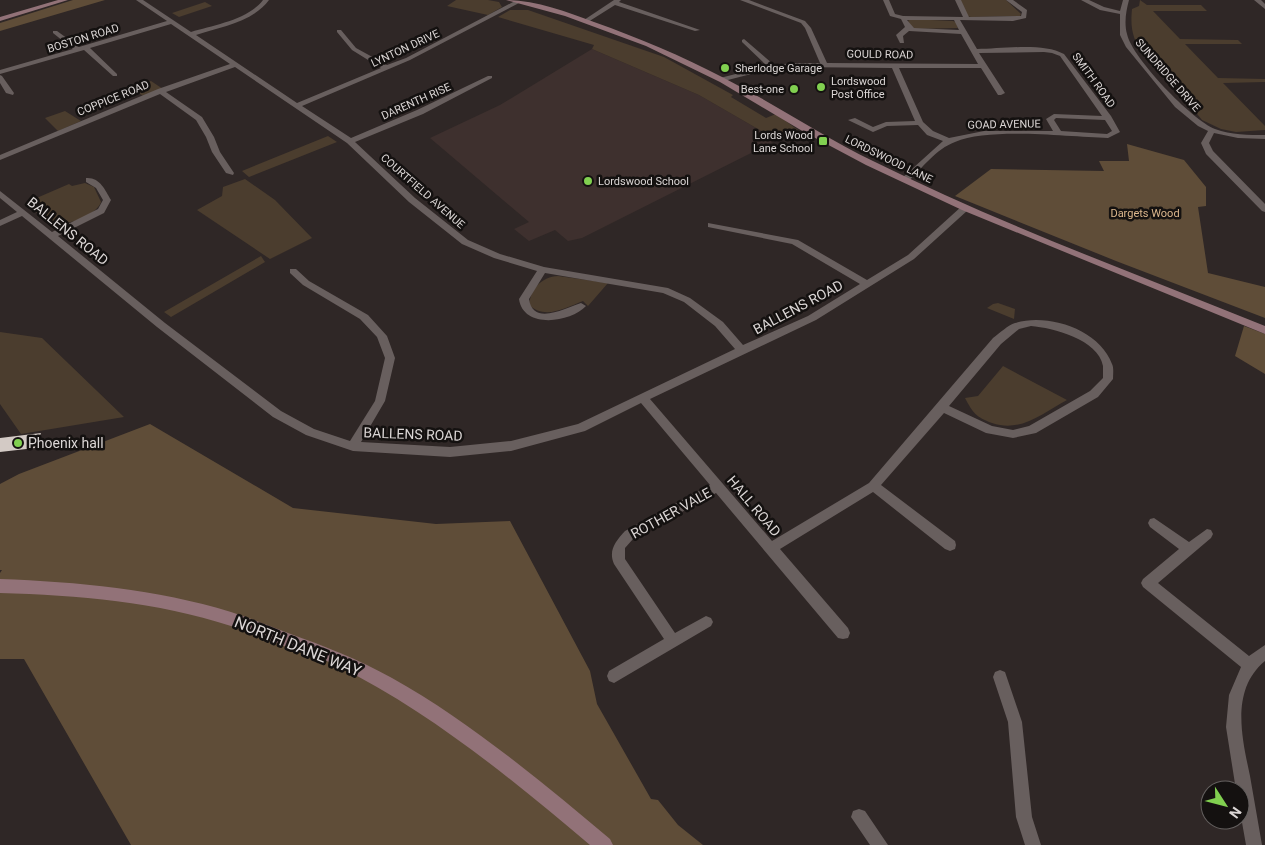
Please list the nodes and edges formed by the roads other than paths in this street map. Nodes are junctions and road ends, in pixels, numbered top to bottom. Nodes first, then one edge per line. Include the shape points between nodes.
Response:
1 (65, 0) edge
2 (266, 0) edge
3 (743, 0) edge
4 (886, 0) edge
5 (958, 0) edge
6 (1009, 0) edge
7 (1084, 0) edge
8 (1126, 0) edge
9 (1257, 0) edge
10 (143, 1) edge
11 (513, 1) edge
12 (617, 1) edge
13 (1265, 7) edge
14 (1123, 13) junction
15 (903, 18) junction
16 (0, 19) edge
17 (956, 19) junction
18 (967, 19) junction
19 (586, 21) junction
20 (171, 22) junction
21 (908, 28) junction
22 (696, 30) dead end
23 (339, 31) dead end
24 (55, 32) dead end
25 (963, 32) junction
26 (192, 34) junction
27 (744, 41) dead end
28 (902, 42) dead end
29 (82, 49) junction
30 (976, 51) junction
31 (237, 64) junction
32 (824, 64) junction
33 (894, 65) junction
34 (983, 66) junction
35 (772, 67) junction
36 (386, 68) junction
37 (0, 72) edge
38 (115, 75) dead end
39 (0, 77) edge
40 (490, 77) dead end
41 (724, 80) junction
42 (161, 91) junction
43 (10, 93) dead end
44 (1001, 93) dead end
45 (298, 105) junction
46 (1108, 118) junction
47 (852, 120) dead end
48 (920, 123) junction
49 (1212, 130) junction
50 (1058, 134) junction
51 (1108, 136) joint
52 (1265, 137) edge
53 (350, 141) junction
54 (949, 141) junction
55 (0, 158) edge
56 (230, 173) dead end
57 (89, 180) dead end
58 (905, 180) junction
59 (0, 194) edge
60 (965, 208) junction
61 (1265, 209) edge
62 (22, 212) junction
63 (0, 223) edge
64 (711, 225) dead end
65 (51, 236) junction
66 (543, 270) junction
67 (293, 271) dead end
68 (868, 284) junction
69 (581, 306) dead end
70 (1265, 330) edge
71 (742, 351) junction
72 (643, 398) junction
73 (942, 407) junction
74 (353, 446) junction
75 (718, 486) junction
76 (873, 486) junction
77 (1154, 523) dead end
78 (1207, 534) dead end
79 (950, 545) dead end
80 (771, 548) junction
81 (1189, 549) junction
82 (0, 586) edge
83 (706, 622) dead end
84 (842, 633) dead end
85 (673, 641) junction
86 (1265, 652) edge
87 (1248, 665) junction
88 (614, 676) dead end
89 (1000, 677) dead end
90 (859, 817) dead end
91 (604, 845) edge
92 (880, 845) edge
93 (1032, 845) edge
94 (1254, 845) edge

1 - 16 street
2 - 26 street via 251,13
3 - 32 street via 803,22
4 - 15 street via 892,15
5 - 18 street
6 - 18 street via 1025,11 1024,17
7 - 14 street via 1102,9
8 - 14 street, SUNDRIDGE DRIVE
9 - 13 street
10 - 20 street, COURTFIELD AVENUE
11 - 19 street, LORDSWOOD LANE
11 - 36 street, LYNTON DRIVE via 464,32
12 - 19 street
12 - 22 street
14 - 49 street, SUNDRIDGE DRIVE via 1123,32 1128,46 1191,119
15 - 17 street
15 - 21 street
17 - 18 street
17 - 25 street
19 - 41 street, LORDSWOOD LANE via 649,44
20 - 26 street, COURTFIELD AVENUE
20 - 29 street, BOSTON ROAD
21 - 25 street
21 - 28 street via 899,35
23 - 36 street via 354,48
24 - 29 street
25 - 30 street
26 - 31 street, COURTFIELD AVENUE
27 - 35 street
29 - 37 street, BOSTON ROAD
29 - 38 street
30 - 34 street
30 - 46 street, SMITH ROAD via 1044,50 1062,55
31 - 42 street, COPPICE ROAD
31 - 45 street, COURTFIELD AVENUE
32 - 33 street, GOULD ROAD
32 - 35 street, GOULD ROAD
33 - 34 street, GOULD ROAD
33 - 48 street
34 - 44 street
35 - 41 street, GOULD ROAD
36 - 45 street, LYNTON DRIVE
39 - 43 street
40 - 53 street, DARENTH RISE via 420,112
41 - 58 street, LORDSWOOD LANE via 807,130
42 - 55 street, COPPICE ROAD
42 - 56 street via 198,120
45 - 53 street, COURTFIELD AVENUE
46 - 50 street, GOAD AVENUE via 1054,116 1050,119
46 - 51 street, SMITH ROAD via 1116,132
47 - 48 street via 876,132 886,124
48 - 54 street via 930,133
49 - 52 street, SUNDRIDGE DRIVE
49 - 61 street via 1205,143 1209,152
50 - 51 street, GOAD AVENUE
50 - 54 street, GOAD AVENUE via 976,134
53 - 66 street, COURTFIELD AVENUE via 412,200 465,242 496,256
54 - 58 street, GOAD AVENUE
57 - 65 street via 99,186 107,200 101,211
58 - 60 street, LORDSWOOD LANE
59 - 62 street, BALLENS ROAD
60 - 68 street, BALLENS ROAD via 911,257
60 - 70 street, LORDSWOOD LANE
62 - 63 street
62 - 65 street, BALLENS ROAD
64 - 68 street via 797,243
65 - 74 street, BALLENS ROAD via 217,370 277,414 310,432
66 - 69 street via 524,299 524,305 530,312 552,318
66 - 71 street, COURTFIELD AVENUE via 664,290 687,300 719,324
67 - 74 street via 306,283 364,317 382,336 390,358 380,401
68 - 71 street, BALLENS ROAD via 812,318
71 - 72 street, BALLENS ROAD
72 - 74 street, BALLENS ROAD via 581,428 511,446 450,452
72 - 75 street, HALL ROAD
73 - 73 street via 990,430 1013,434 1032,430 1094,394 1108,378 1108,365 1095,346 1064,328 1031,323 1016,326 997,341
73 - 76 street
75 - 80 street, HALL ROAD
75 - 85 street, ROTHER VALE via 629,535 619,546 619,560
76 - 79 street
76 - 80 street
77 - 81 street
78 - 81 street
80 - 84 street, HALL ROAD
81 - 87 street via 1148,583
82 - 91 street, NORTH DANE WAY via 62,588 167,604 231,619 340,659 423,706 529,782
83 - 85 street
85 - 88 street
86 - 87 street
87 - 94 street via 1236,695 1233,727
89 - 93 street via 1015,722 1024,817
90 - 92 street

